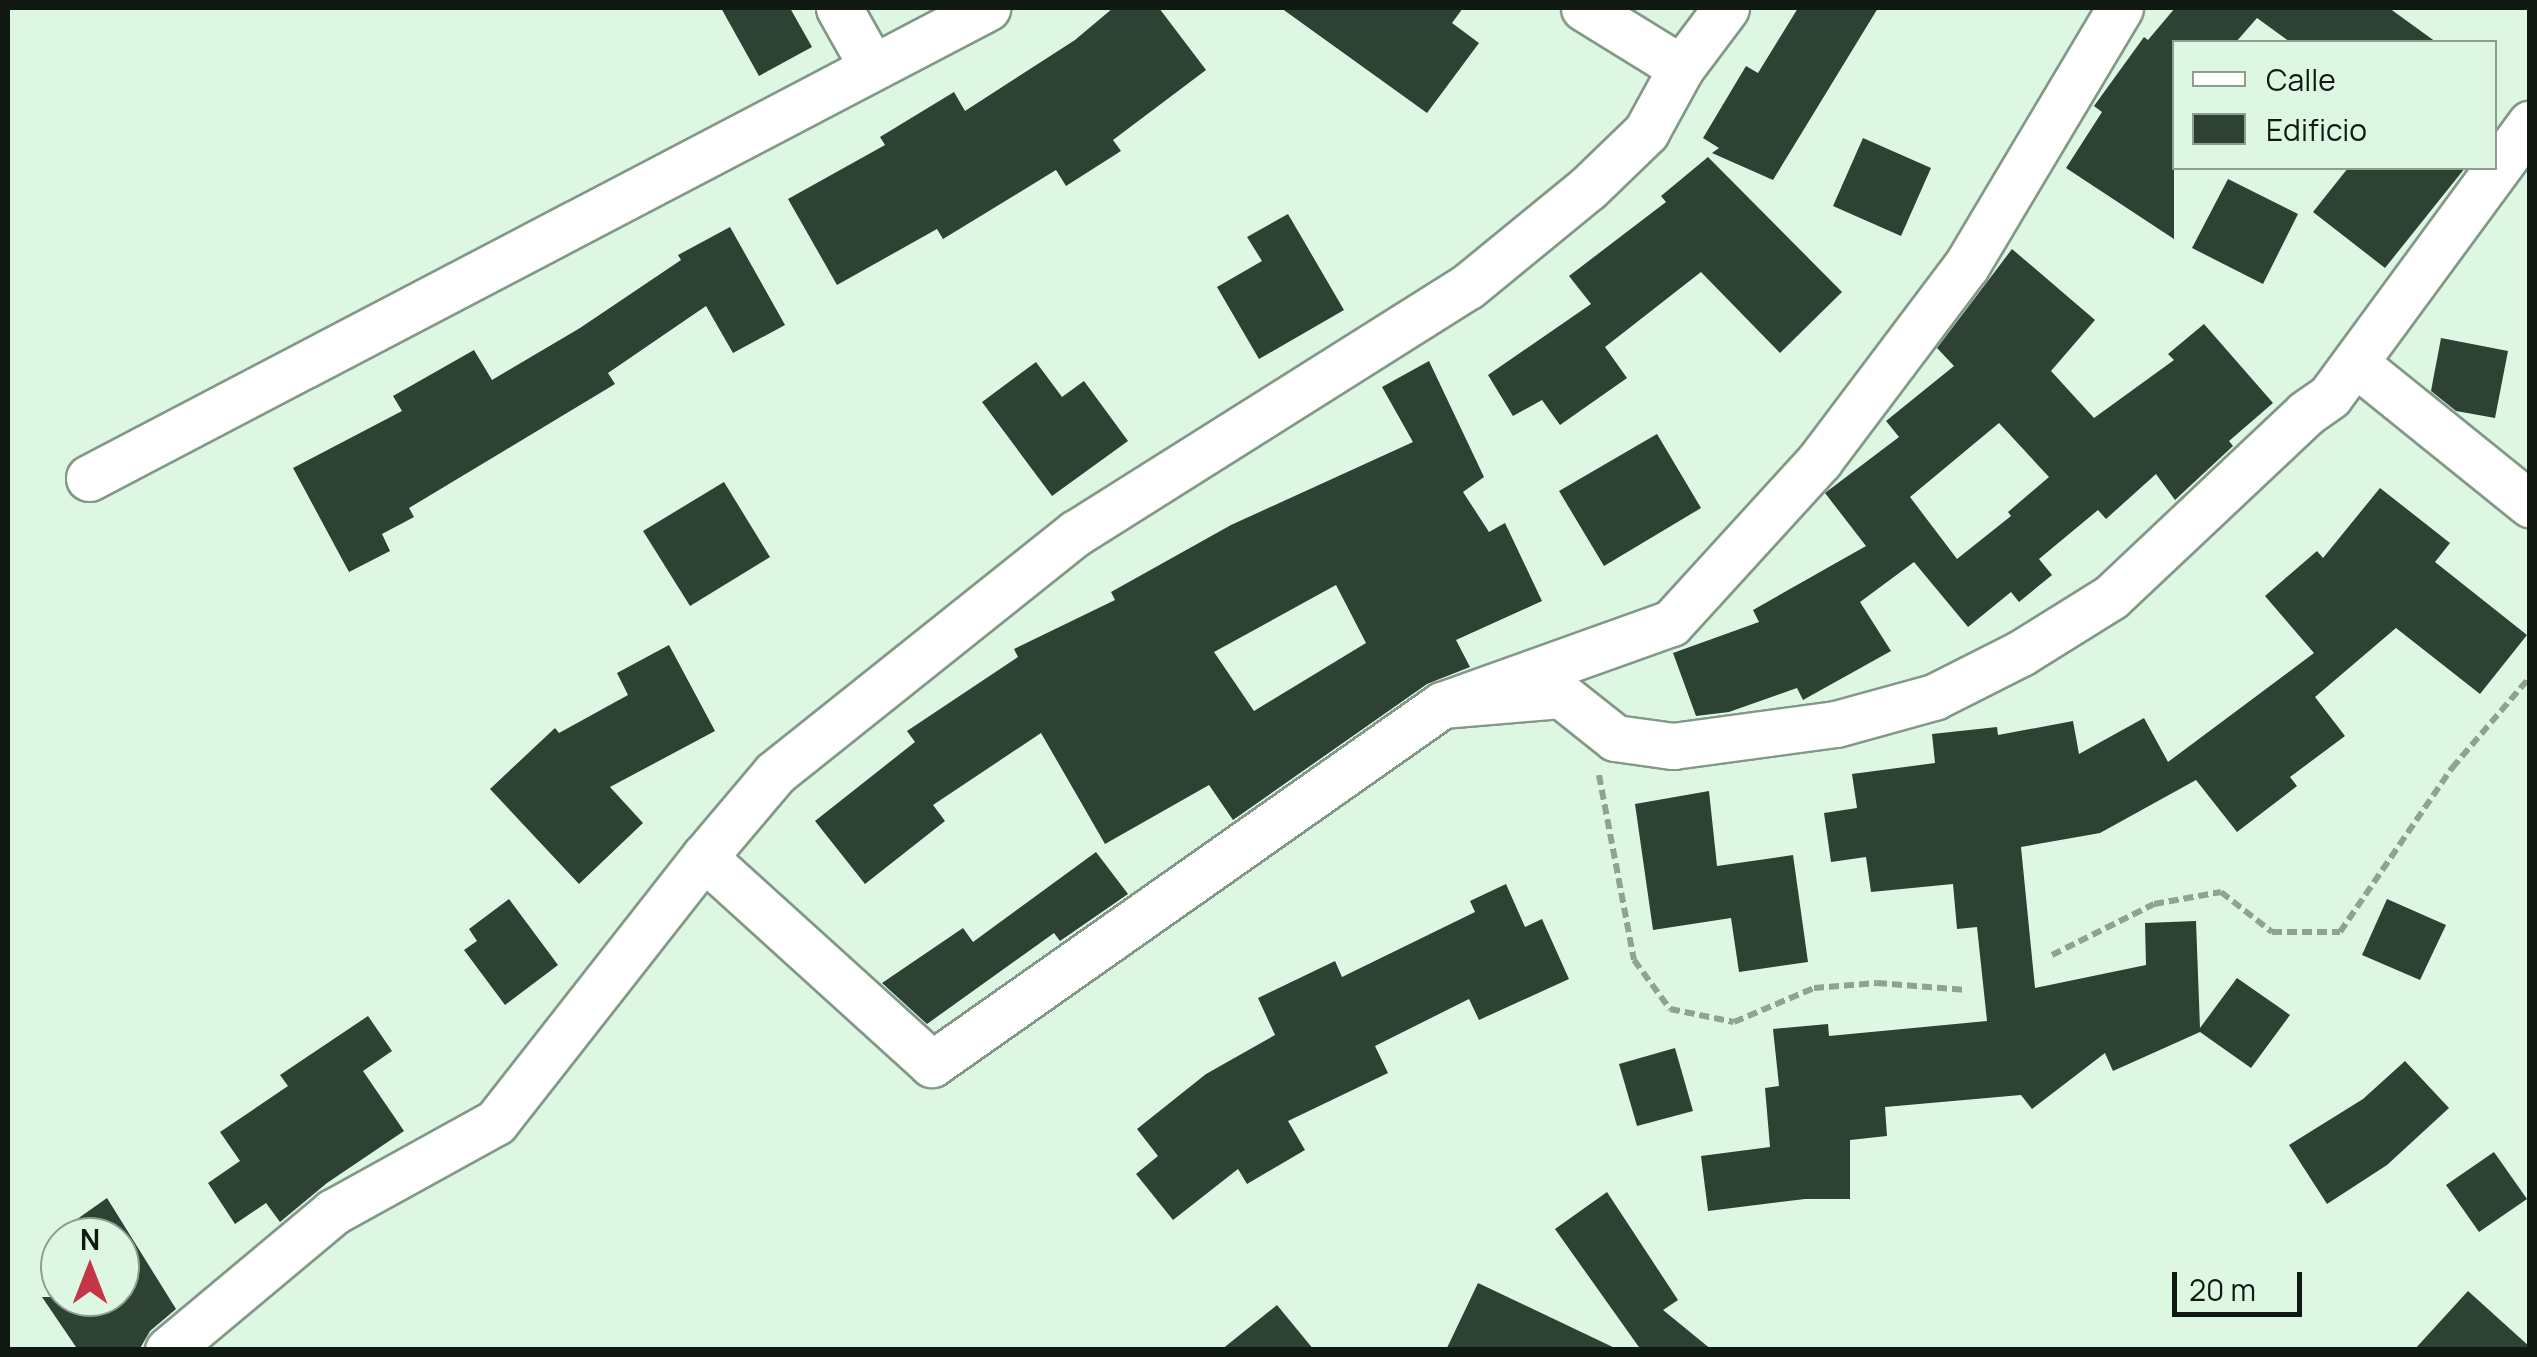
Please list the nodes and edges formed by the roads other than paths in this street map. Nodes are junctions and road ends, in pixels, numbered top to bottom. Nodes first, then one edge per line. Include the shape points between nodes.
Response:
1 (839, 8) edge
2 (987, 8) edge
3 (1584, 8) edge
4 (1726, 8) edge
5 (2120, 8) edge
6 (871, 65) junction
7 (1680, 68) junction
8 (2530, 124) edge
9 (2497, 169) edge
10 (2497, 170) edge
11 (2356, 363) junction
12 (89, 478) dead end
13 (2530, 504) edge
14 (1442, 705) junction
15 (704, 856) junction
16 (168, 1350) edge

1 - 6 street
2 - 6 street
3 - 7 street
4 - 7 street
5 - 14 street via 1966,266 1820,460 1671,623
6 - 12 street
7 - 15 street via 1646,132 1466,288 1076,533 775,773
8 - 9 street
10 - 11 street
11 - 13 street
11 - 14 street via 2330,396 2112,598 1934,697 1836,724 1673,746 1615,738 1561,696
14 - 15 street via 932,1064
15 - 16 street via 496,1122 333,1212

